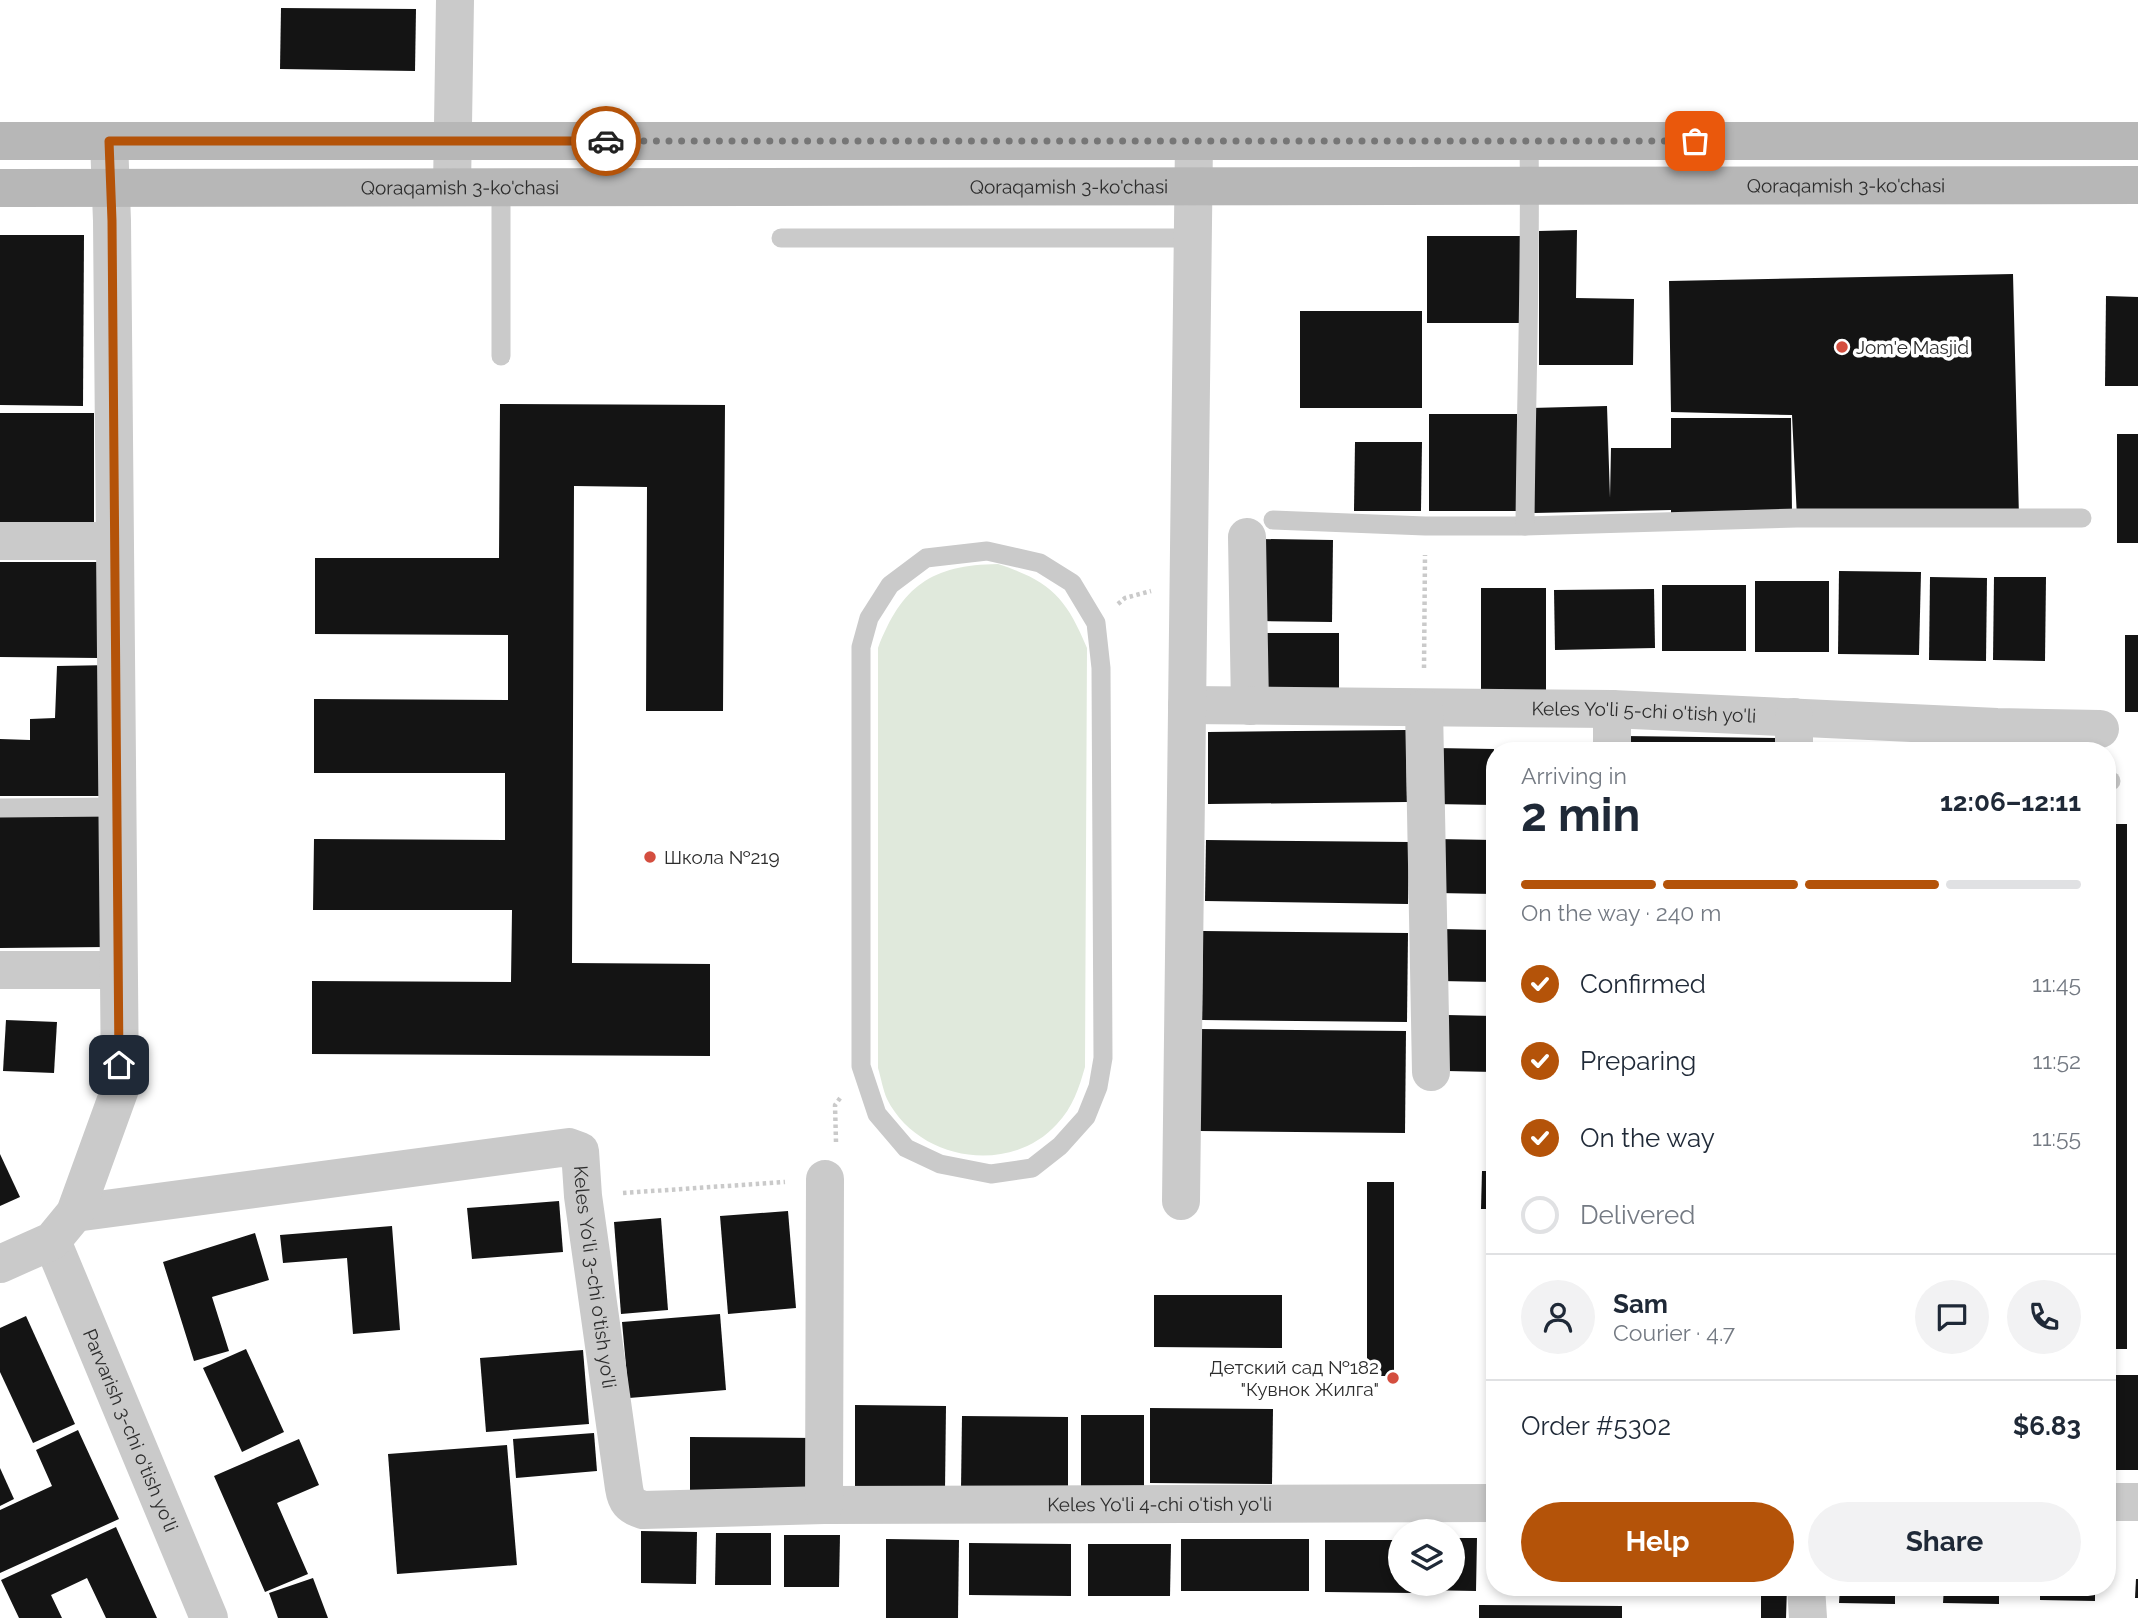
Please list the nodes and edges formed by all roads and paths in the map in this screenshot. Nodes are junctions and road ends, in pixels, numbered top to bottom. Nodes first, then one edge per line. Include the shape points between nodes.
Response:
1 (455, 0) edge
2 (0, 141) edge
3 (109, 141) junction
4 (453, 141) junction
5 (1194, 141) junction
6 (1529, 141) junction
7 (2138, 141) edge
8 (2138, 185) edge
9 (1194, 186) junction
10 (1530, 186) junction
11 (452, 187) junction
12 (500, 187) junction
13 (0, 188) edge
14 (109, 188) junction
15 (781, 238) dead end
16 (1193, 238) junction
17 (501, 356) dead end
18 (2082, 518) dead end
19 (1426, 526) junction
20 (1525, 526) junction
21 (1260, 529) joint
22 (0, 541) edge
23 (114, 541) junction
24 (1189, 590) junction
25 (1096, 623) junction
26 (1187, 705) junction
27 (1250, 706) junction
28 (1424, 708) junction
29 (1612, 709) junction
30 (2100, 729) dead end
31 (1794, 734) edge
32 (1612, 742) edge
33 (117, 807) junction
34 (0, 808) edge
35 (0, 970) edge
36 (118, 970) junction
37 (1431, 1072) dead end
38 (825, 1179) joint
39 (583, 1196) junction
40 (1181, 1201) dead end
41 (64, 1227) junction
42 (0, 1264) edge
43 (2116, 1502) edge
44 (2138, 1502) edge
45 (1486, 1503) edge
46 (824, 1505) junction
47 (1807, 1596) edge
48 (209, 1618) edge
49 (1808, 1618) edge

1 - 4 street
2 - 3 main road
3 - 4 main road
3 - 14 street
4 - 5 main road
4 - 11 street
5 - 6 main road
5 - 9 street
6 - 7 main road
6 - 10 lane
8 - 10 main road, Qoraqamish 3-ko'chasi
9 - 10 main road, Qoraqamish 3-ko'chasi
9 - 12 main road, Qoraqamish 3-ko'chasi
9 - 16 street
10 - 20 lane
11 - 12 main road, Qoraqamish 3-ko'chasi
11 - 14 main road, Qoraqamish 3-ko'chasi
12 - 17 lane
13 - 14 main road, Qoraqamish 3-ko'chasi
14 - 23 street
15 - 16 lane
16 - 24 street
18 - 20 lane via 1797,518
19 - 20 lane
19 - 21 lane
19 - 28 path
21 - 27 street
22 - 23 street
23 - 33 street
24 - 25 path via 1153,590 1125,598
24 - 26 street
25 - 25 lane via 1072,583 1040,563 987,551 926,558 890,585 869,618 861,647 861,1066 877,1114 906,1148 940,1164 992,1174 1032,1168 1086,1117 1098,1087 1103,1058 1102,724
26 - 27 street, Keles Yo'li 5-chi o'tish yo'li
26 - 40 street
27 - 28 street, Keles Yo'li 5-chi o'tish yo'li
28 - 29 street, Keles Yo'li 5-chi o'tish yo'li
28 - 37 street
29 - 31 street, Keles Yo'li 5-chi o'tish yo'li
29 - 32 street
30 - 31 street, Keles Yo'li 5-chi o'tish yo'li via 1997,727
33 - 34 lane
33 - 36 street
35 - 36 street
36 - 41 street via 120,1089
38 - 39 path
38 - 46 street
39 - 41 street, Keles Yo'li 3-chi o'tish yo'li via 580,1151 569,1147
39 - 46 street, Keles Yo'li 3-chi o'tish yo'li via 626,1500 643,1510
41 - 42 street
41 - 48 street, Parvarish 3-chi o'tish yo'li
43 - 44 street
45 - 46 street, Keles Yo'li 4-chi o'tish yo'li
47 - 49 street

